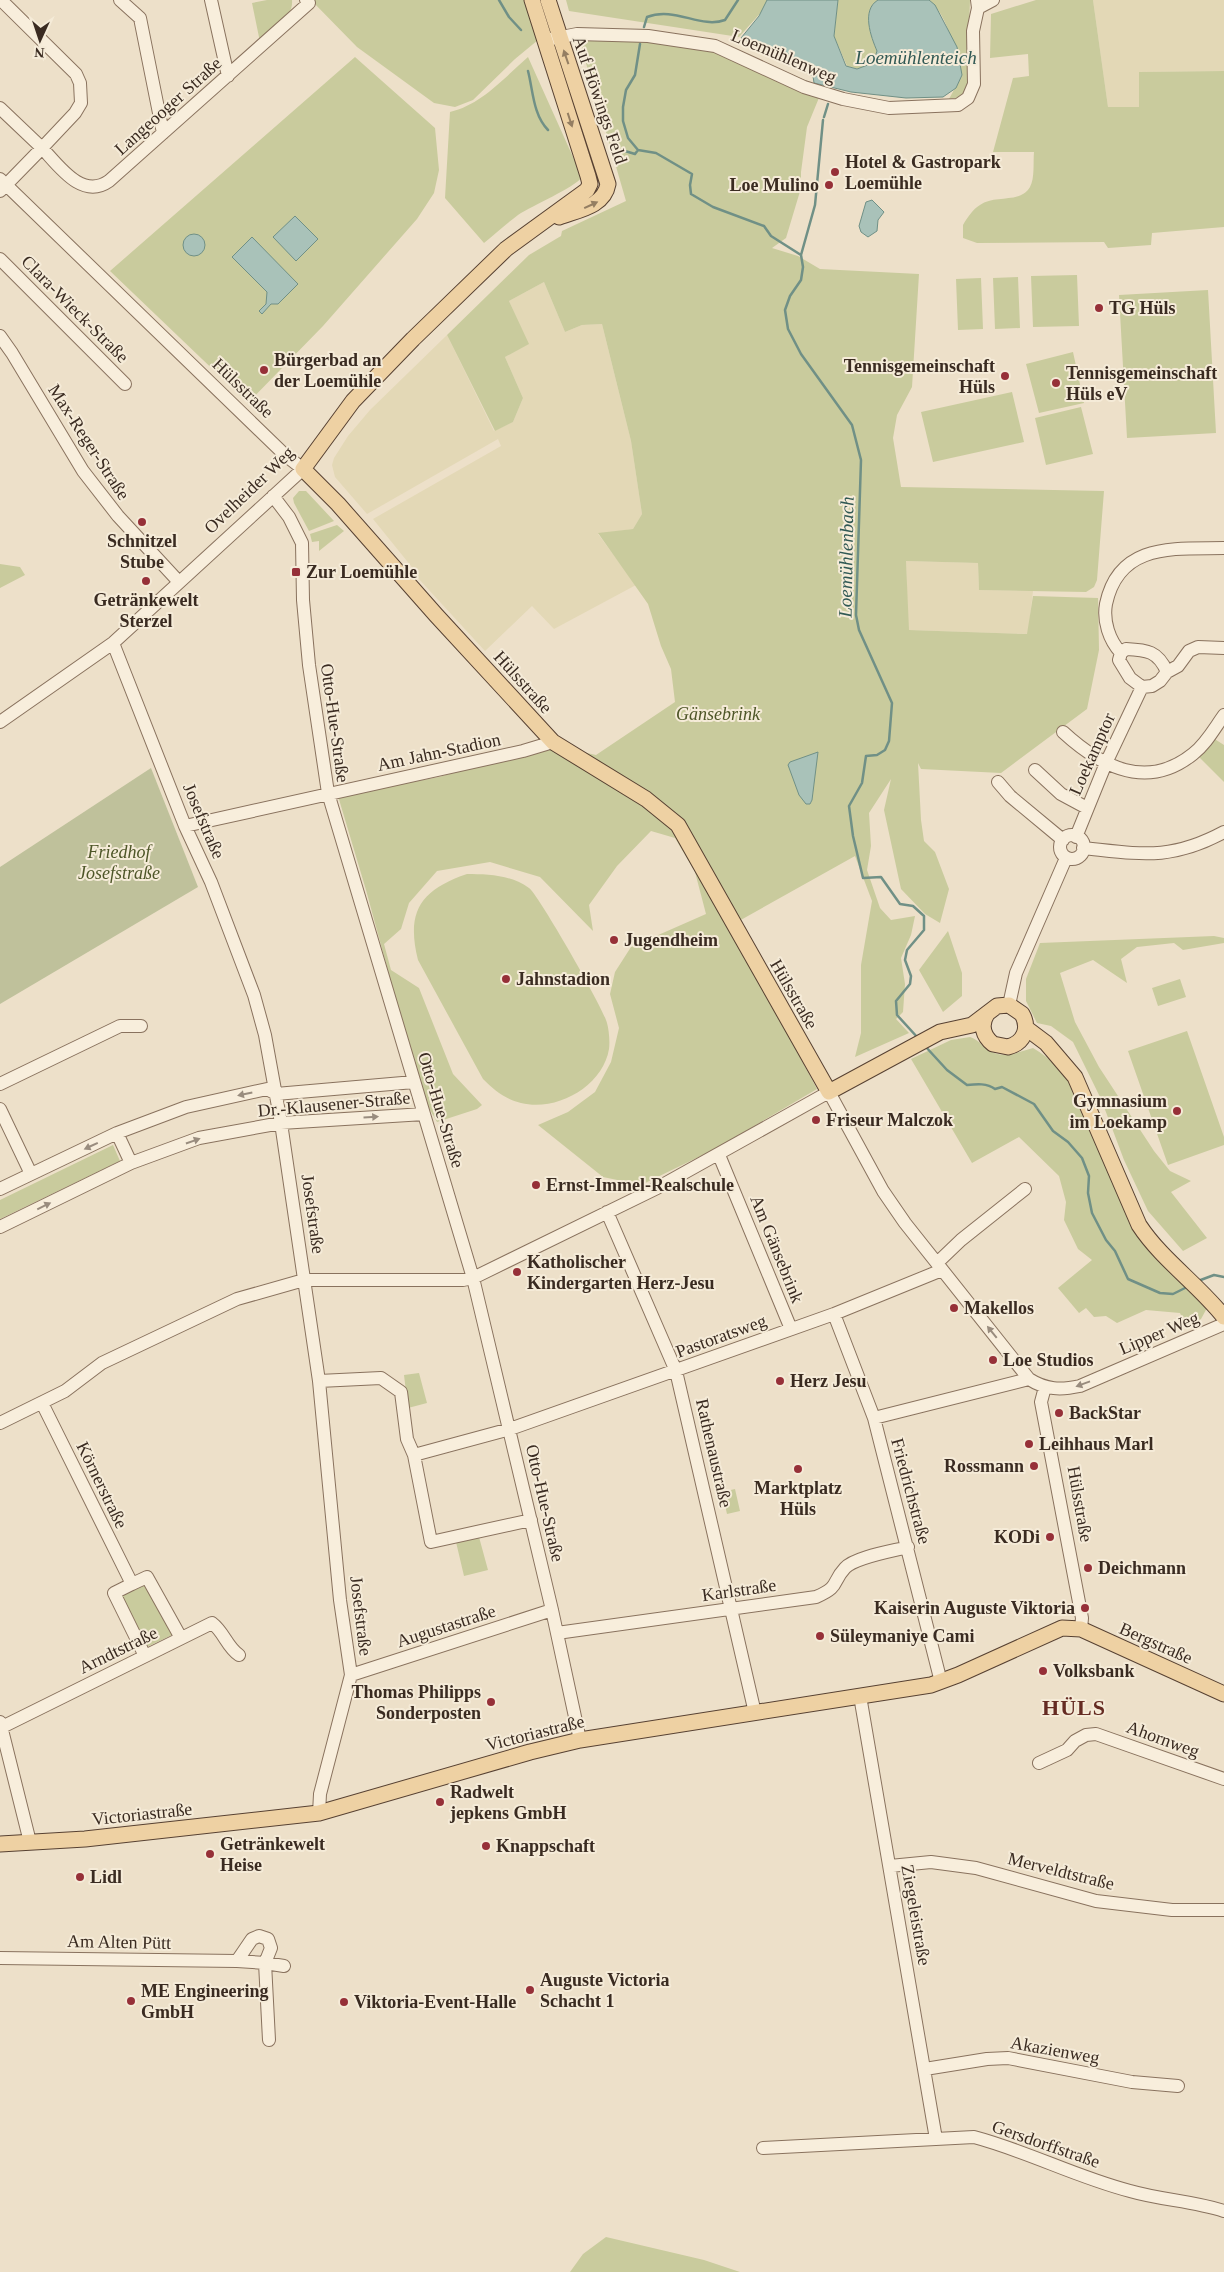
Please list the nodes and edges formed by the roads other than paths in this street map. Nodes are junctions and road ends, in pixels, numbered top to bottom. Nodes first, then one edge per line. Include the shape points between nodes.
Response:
1 (1, 0) edge
2 (120, 0) edge
3 (134, 0) edge
4 (211, 0) edge
5 (306, 0) edge
6 (532, 0) edge
7 (548, 0) edge
8 (993, 0) edge
9 (978, 4) edge
10 (140, 18) junction
11 (551, 39) junction
12 (228, 76) junction
13 (0, 108) edge
14 (163, 133) junction
15 (42, 148) junction
16 (2, 185) edge
17 (545, 221) joint
18 (0, 259) edge
19 (0, 336) edge
20 (125, 384) dead end
21 (303, 469) junction
22 (273, 496) junction
23 (1224, 548) edge
24 (179, 582) junction
25 (113, 643) junction
26 (1224, 648) edge
27 (1121, 653) junction
28 (1167, 672) junction
29 (1142, 687) junction
30 (1224, 715) edge
31 (0, 722) edge
32 (1064, 732) dead end
33 (553, 742) junction
34 (1106, 763) junction
35 (1035, 770) dead end
36 (998, 782) dead end
37 (328, 793) junction
38 (1087, 808) junction
39 (185, 826) junction
40 (1224, 832) edge
41 (1076, 837) junction
42 (1063, 840) junction
43 (1084, 848) junction
44 (1066, 858) junction
45 (1009, 1005) junction
46 (141, 1026) dead end
47 (978, 1028) junction
48 (1026, 1028) junction
49 (1018, 1043) junction
50 (1046, 1044) junction
51 (414, 1082) junction
52 (0, 1084) edge
53 (828, 1092) junction
54 (276, 1094) junction
55 (0, 1109) edge
56 (424, 1114) junction
57 (281, 1123) junction
58 (118, 1134) junction
59 (719, 1155) junction
60 (131, 1163) junction
61 (31, 1174) junction
62 (0, 1189) edge
63 (1025, 1189) dead end
64 (607, 1212) junction
65 (0, 1227) edge
66 (939, 1267) junction
67 (473, 1278) junction
68 (304, 1280) junction
69 (834, 1314) junction
70 (1224, 1317) edge
71 (1224, 1324) edge
72 (791, 1329) junction
73 (676, 1371) junction
74 (1029, 1378) junction
75 (319, 1381) junction
76 (1048, 1388) junction
77 (42, 1403) junction
78 (874, 1418) junction
79 (0, 1423) edge
80 (510, 1429) junction
81 (414, 1455) junction
82 (531, 1520) junction
83 (908, 1547) junction
84 (132, 1584) junction
85 (732, 1608) junction
86 (552, 1610) junction
87 (1076, 1628) junction
88 (558, 1633) junction
89 (181, 1638) junction
90 (239, 1654) dead end
91 (145, 1656) junction
92 (351, 1675) junction
93 (941, 1682) junction
94 (1224, 1694) edge
95 (860, 1696) junction
96 (755, 1713) junction
97 (1, 1724) edge
98 (580, 1740) junction
99 (1039, 1763) dead end
100 (1224, 1779) edge
101 (319, 1813) junction
102 (30, 1842) junction
103 (0, 1844) edge
104 (890, 1866) junction
105 (1224, 1910) edge
106 (0, 1958) edge
107 (237, 1961) junction
108 (265, 1963) junction
109 (284, 1966) dead end
110 (269, 2040) dead end
111 (925, 2069) junction
112 (1178, 2086) dead end
113 (936, 2139) junction
114 (763, 2148) dead end
115 (1224, 2211) edge

1 - 15 street via 76,74 80,83 81,103
2 - 10 street
3 - 10 street
4 - 12 street
5 - 12 street, Langeooger Straße via 308,3
6 - 11 main road, Auf Höwings Feld
7 - 11 main road, Auf Höwings Feld
8 - 9 street
9 - 11 street, Loemühlenweg via 973,31 974,84 968,98 958,105 889,108 843,99 804,86 715,46 648,36 576,34
10 - 14 street
11 - 17 main road, Auf Höwings Feld via 608,184 605,196 596,203
12 - 14 street, Langeooger Straße
13 - 15 street, Langeooger Straße
14 - 15 street, Langeooger Straße via 103,186 93,188 76,182
15 - 16 street
16 - 21 street, Hülsstraße
17 - 21 main road, Ovelheider Weg via 506,249 380,372 353,401
18 - 20 street, Clara-Wieck-Straße
19 - 24 street, Max-Reger-Straße via 83,471 118,516
21 - 22 street, Ovelheider Weg
21 - 33 main road, Hülsstraße
22 - 24 street, Ovelheider Weg
22 - 37 street, Otto-Hue-Straße via 289,516 302,543 309,665
23 - 27 street via 1157,550 1136,558 1123,569 1114,581 1106,607 1112,643
24 - 25 street, Ovelheider Weg
25 - 31 street, Ovelheider Weg
25 - 39 street, Josefstraße
26 - 28 street via 1198,647 1189,651 1178,666
27 - 28 street via 1126,648 1153,653 1162,660
27 - 29 street via 1119,660 1130,678
28 - 29 street via 1152,686
29 - 34 street, Loekamptor
30 - 34 street via 1193,754 1159,772 1138,773
32 - 34 street via 1084,751
33 - 37 street, Am Jahn-Stadion via 523,752
33 - 53 main road, Hülsstraße via 646,800 678,825
34 - 38 street, Loekamptor
35 - 38 street via 1062,794
36 - 42 street
37 - 39 street, Am Jahn-Stadion
37 - 51 street, Otto-Hue-Straße
38 - 41 street, Loekamptor
39 - 54 street, Josefstraße via 211,882 254,995
40 - 43 street via 1189,848 1164,853 1138,854
41 - 42 street
41 - 43 street
42 - 44 street via 1061,852
43 - 44 street via 1078,858
44 - 45 street via 1016,973
45 - 47 main road via 997,1006
45 - 48 main road via 1022,1014
46 - 52 street via 120,1026
47 - 49 main road via 997,1047 1008,1048
47 - 53 main road via 930,1036
48 - 49 main road
48 - 50 main road
49 - 50 main road
50 - 70 main road via 1075,1077 1139,1226 1149,1241
51 - 54 street, Dr.-Klausener-Straße
51 - 56 street, Otto-Hue-Straße
53 - 59 street
53 - 66 street, Hülsstraße via 883,1191
54 - 57 street, Josefstraße
54 -> 58 street, Dr.-Klausener-Straße via 267,1089 186,1107
55 - 61 street
57 -> 56 street, Dr.-Klausener-Straße
56 - 67 street, Otto-Hue-Straße
60 -> 57 street, Dr.-Klausener-Straße via 198,1138
57 - 68 street, Josefstraße
58 - 60 street
58 -> 61 street, Dr.-Klausener-Straße
59 - 64 street
59 - 72 street, Am Gänsebrink
65 -> 60 street, Dr.-Klausener-Straße
61 - 62 street, Dr.-Klausener-Straße
63 - 66 street via 961,1240
64 - 67 street
64 - 73 street, Rathenaustraße
66 - 69 street, Pastoratsweg
74 -> 66 street, Hülsstraße
67 - 68 street
67 - 80 street, Otto-Hue-Straße
68 - 75 street, Josefstraße
68 - 77 street via 236,1299 102,1363 65,1391
69 - 72 street, Pastoratsweg
69 - 78 street, Friedrichstraße
71 -> 76 street, Lipper Weg via 1080,1386 1062,1390
72 - 73 street, Pastoratsweg
73 - 80 street, Pastoratsweg
73 - 85 street, Rathenaustraße
74 - 76 street, Hülsstraße
74 - 78 street
75 - 81 street via 381,1378 401,1392 407,1439
75 - 92 street, Josefstraße via 340,1600
76 - 87 street, Hülsstraße via 1041,1402 1082,1618
77 - 79 street
77 - 84 street, Körnerstraße
78 - 83 street, Friedrichstraße
80 - 81 street, Pastoratsweg
80 - 82 street, Otto-Hue-Straße
81 - 82 street via 431,1542
82 - 86 street, Otto-Hue-Straße
83 - 85 street, Karlstraße via 845,1567 832,1590 816,1597
83 - 93 street, Friedrichstraße
84 - 89 street via 147,1578
84 - 91 street via 114,1593
85 - 88 street, Karlstraße
85 - 96 street, Rathenaustraße
86 - 88 street, Otto-Hue-Straße
86 - 92 street, Augustastraße
87 - 93 main road, Victoriastraße via 1062,1628
87 - 94 main road, Bergstraße
88 - 98 street, Otto-Hue-Straße
89 - 90 street, Arndtstraße via 212,1624 220,1629 232,1650
89 - 91 street, Arndtstraße
91 - 97 street, Arndtstraße
92 - 101 street, Josefstraße via 320,1794
93 - 95 main road, Victoriastraße
95 - 96 main road, Victoriastraße
95 - 104 street, Ziegeleistraße
96 - 98 main road, Victoriastraße
97 - 102 street
98 - 101 main road, Victoriastraße
99 - 100 street, Ahornweg via 1067,1750 1086,1735 1096,1734
101 - 102 main road, Victoriastraße via 85,1839
102 - 103 main road, Victoriastraße
104 - 105 street, Merveldtstraße via 932,1862 1017,1878 1096,1901 1172,1910
104 - 111 street, Ziegeleistraße
106 - 107 street, Am Alten Pütt
107 - 108 street, Am Alten Pütt
107 - 108 street via 247,1945 259,1936 268,1939 271,1948
108 - 109 street, Am Alten Pütt
108 - 110 street
111 - 112 street, Akazienweg via 1008,2058 1132,2082
111 - 113 street, Ziegeleistraße
113 - 114 street, Gersdorffstraße
113 - 115 street, Gersdorffstraße via 974,2137 1131,2192

